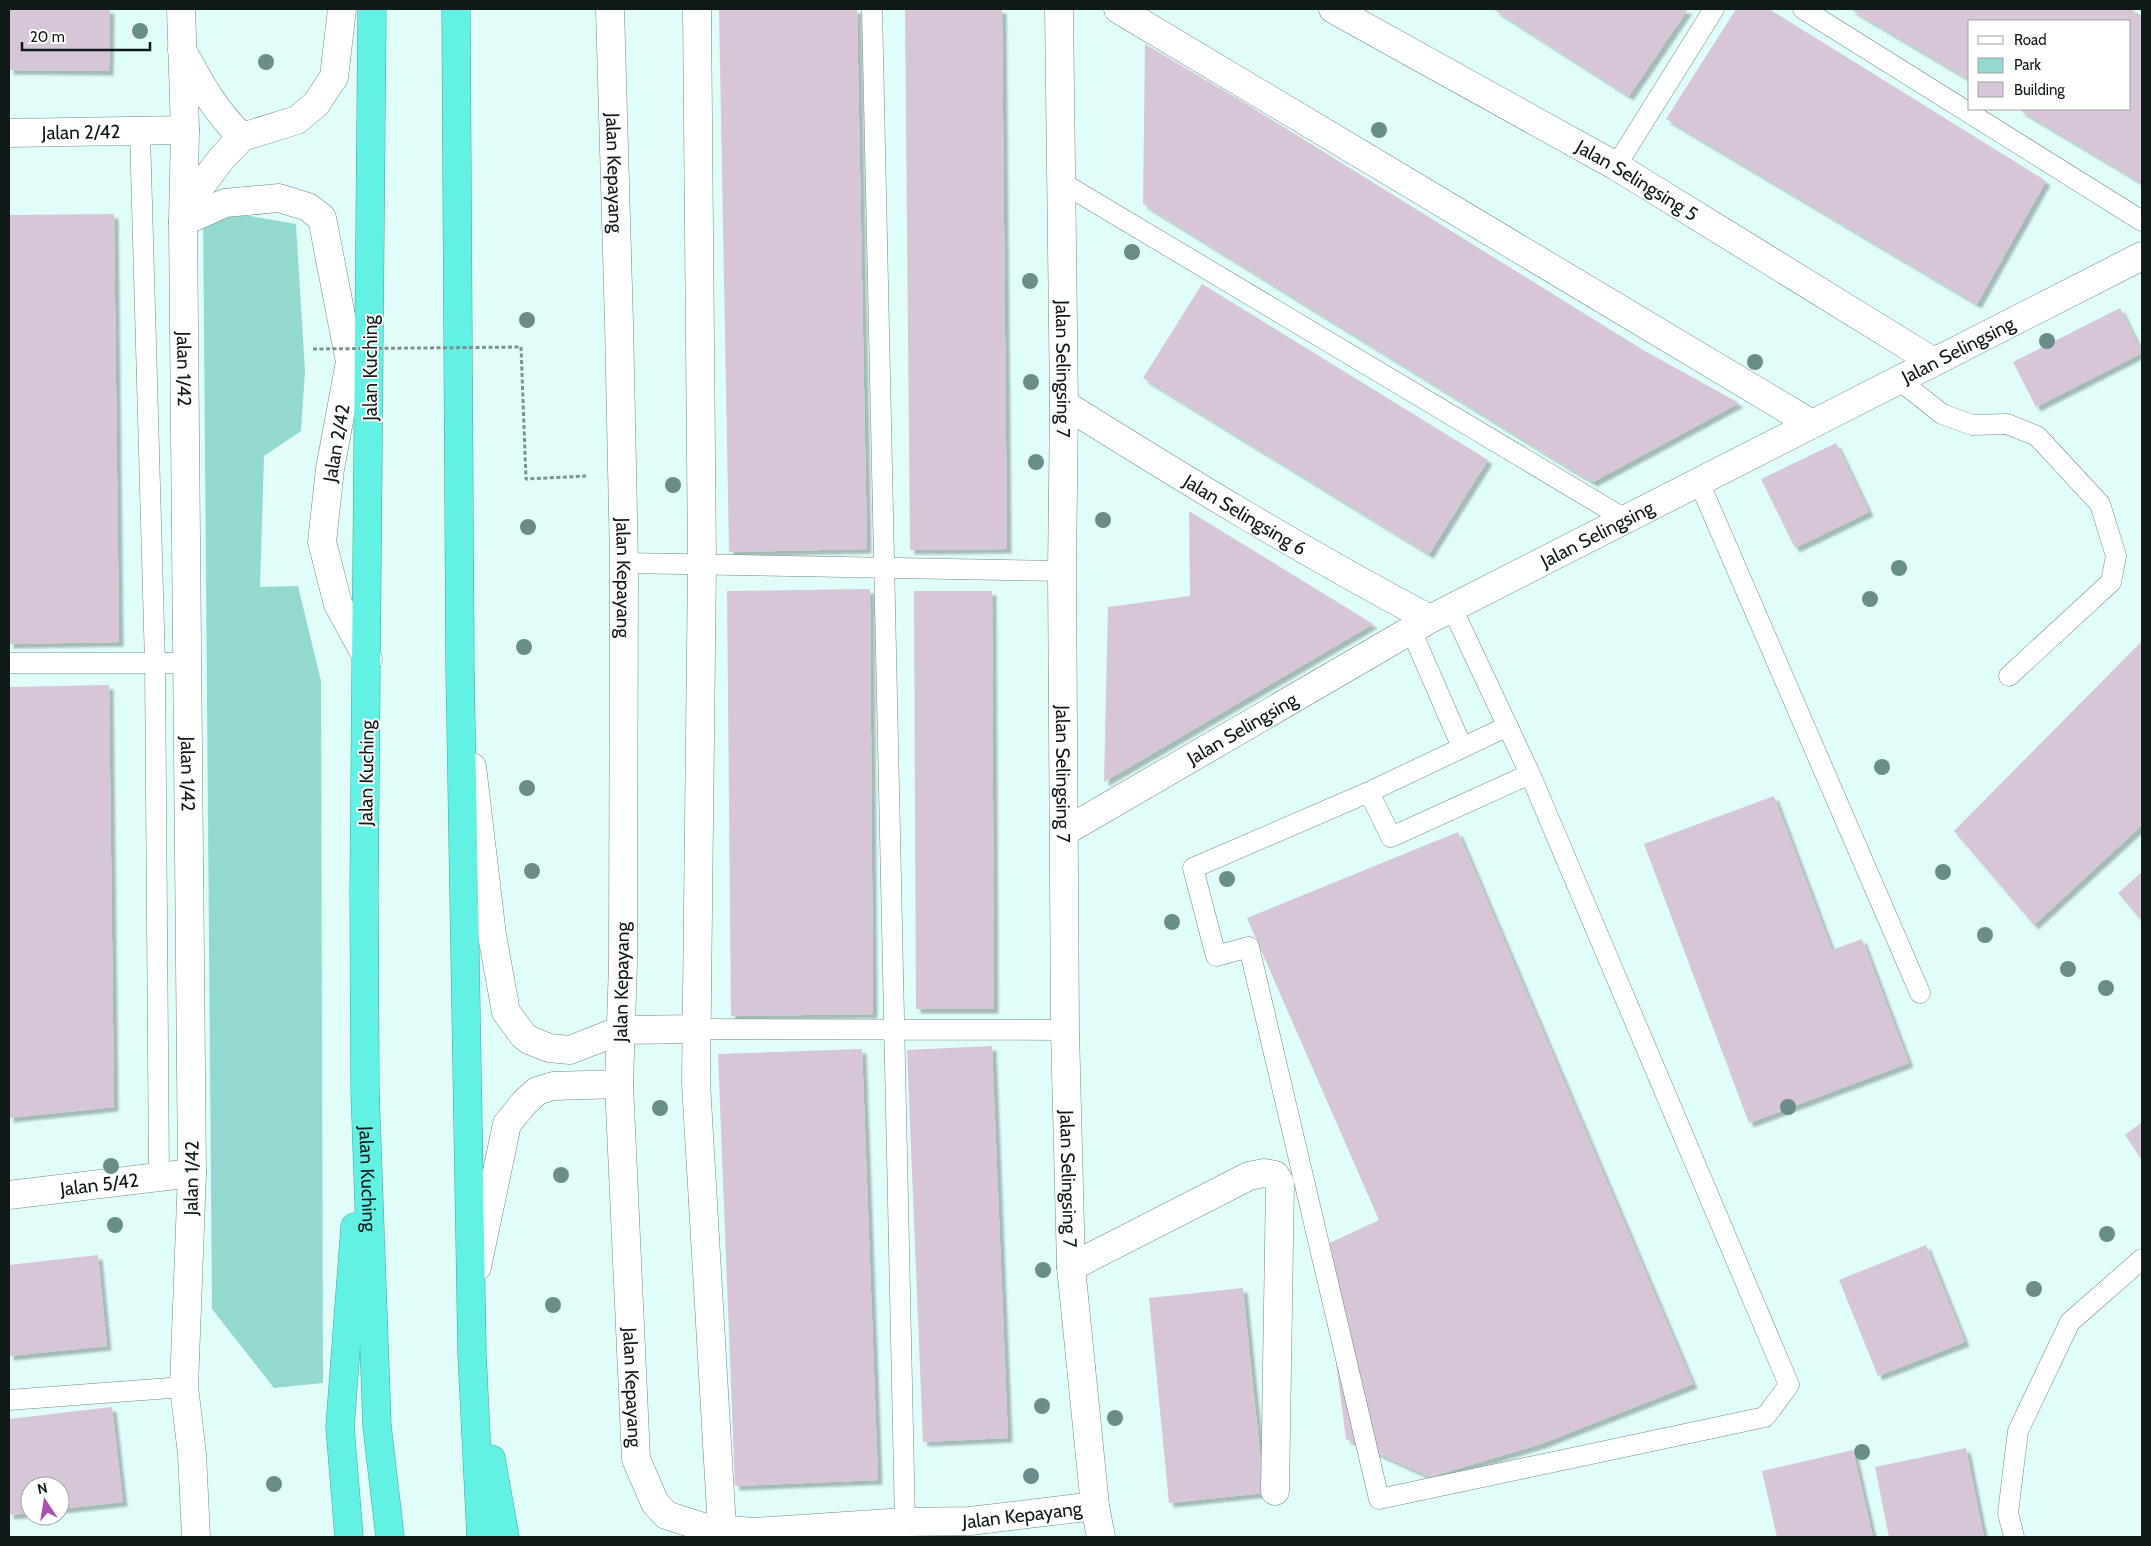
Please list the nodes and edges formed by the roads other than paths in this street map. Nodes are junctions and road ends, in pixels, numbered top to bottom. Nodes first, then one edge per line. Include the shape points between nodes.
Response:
1 (182, 9) edge
2 (342, 9) edge
3 (372, 9) edge
4 (456, 9) edge
5 (610, 9) edge
6 (697, 9) edge
7 (872, 9) edge
8 (1059, 9) edge
9 (1118, 9) edge
10 (1333, 9) edge
11 (1714, 9) edge
12 (1803, 9) edge
13 (182, 50) junction
14 (185, 130) junction
15 (140, 132) junction
16 (9, 133) edge
17 (242, 137) junction
18 (1616, 166) junction
19 (1061, 182) junction
20 (184, 215) junction
21 (2142, 221) edge
22 (2142, 256) edge
23 (1934, 362) junction
24 (1899, 380) junction
25 (1064, 404) junction
26 (1812, 424) junction
27 (1699, 482) junction
28 (1625, 519) junction
29 (624, 563) junction
30 (702, 564) junction
31 (884, 568) junction
32 (1062, 570) junction
33 (1431, 619) junction
34 (368, 659) junction
35 (9, 663) edge
36 (155, 663) junction
37 (187, 663) junction
38 (460, 669) junction
39 (2009, 676) dead end
40 (1508, 726) junction
41 (1462, 747) junction
42 (1530, 774) junction
43 (1369, 792) junction
44 (1064, 832) junction
45 (1920, 994) dead end
46 (897, 1028) junction
47 (697, 1029) junction
48 (621, 1030) junction
49 (1065, 1030) junction
50 (619, 1084) junction
51 (365, 1091) junction
52 (192, 1172) junction
53 (159, 1177) junction
54 (9, 1195) edge
55 (2142, 1259) edge
56 (1071, 1268) junction
57 (471, 1296) junction
58 (472, 1354) junction
59 (184, 1387) junction
60 (9, 1400) edge
61 (1275, 1492) dead end
62 (1095, 1506) junction
63 (905, 1522) junction
64 (722, 1529) junction
65 (971, 1529) edge
66 (754, 1535) edge
67 (196, 1537) edge
68 (349, 1537) edge
69 (390, 1537) edge
70 (481, 1537) edge
71 (505, 1537) edge
72 (1101, 1537) edge
73 (2014, 1537) edge

1 - 13 street, Jalan 1/42
2 - 17 street via 334,77 316,104 297,120
3 - 34 highway, Jalan Kuching
4 - 38 highway
5 - 29 street, Jalan Kepayang
6 - 30 street
7 - 31 lane
8 - 19 street, Jalan Selingsing 7
9 - 26 street
10 - 18 street, Jalan Selingsing 5
11 - 18 lane
12 - 21 lane
13 - 14 street, Jalan 1/42
13 - 17 street via 207,98 225,122
14 - 15 street, Jalan 2/42
14 - 20 street, Jalan 1/42
15 - 16 street, Jalan 2/42
15 - 36 lane
17 - 20 street via 222,158
18 - 23 street, Jalan Selingsing 5
19 - 25 street, Jalan Selingsing 7
19 - 28 lane
20 - 34 street, Jalan 2/42 via 225,203 279,198 308,207 322,218 350,362 330,469 322,542 338,604
20 - 37 street, Jalan 1/42
22 - 23 street, Jalan Selingsing
23 - 24 street, Jalan Selingsing
24 - 26 street, Jalan Selingsing
24 - 39 lane via 1942,414 1972,425 2007,424 2037,436 2100,504 2116,556 2111,582
25 - 32 street, Jalan Selingsing 7
25 - 33 street, Jalan Selingsing 6 via 1364,583
26 - 27 street, Jalan Selingsing
27 - 28 street, Jalan Selingsing
27 - 45 lane
28 - 33 street, Jalan Selingsing
29 - 30 lane
29 - 48 street, Jalan Kepayang
30 - 31 lane
30 - 47 street
31 - 32 lane
31 - 46 lane
32 - 44 street, Jalan Selingsing 7
33 - 40 lane
33 - 41 lane
33 - 44 street, Jalan Selingsing
34 - 51 highway, Jalan Kuching
35 - 36 lane
36 - 37 lane
36 - 53 lane
37 - 52 street, Jalan 1/42
38 - 48 street via 492,935 506,1012 529,1040 559,1050 570,1050
38 - 57 highway
40 - 41 lane
40 - 42 lane
41 - 43 lane
42 - 43 lane via 1391,837
42 - 43 lane via 1789,1385 1766,1418 1379,1499 1248,947 1216,956 1193,868
44 - 49 street, Jalan Selingsing 7
46 - 47 lane
46 - 49 lane
46 - 63 lane
47 - 48 street
47 - 64 street via 696,1083
48 - 50 street, Jalan Kepayang
49 - 56 street, Jalan Selingsing 7
50 - 57 street via 553,1086 537,1091 507,1124
50 - 64 street, Jalan Kepayang via 636,1459 655,1503 666,1515 688,1524
51 - 68 highway via 340,1427
51 - 69 highway, Jalan Kuching via 377,1426
52 - 53 street, Jalan 5/42
52 - 59 street, Jalan 1/42
53 - 54 street, Jalan 5/42
55 - 73 lane via 2070,1322 2018,1431 2008,1512
56 - 61 street via 1249,1176 1275,1175 1280,1183
56 - 62 street, Jalan Selingsing 7
57 - 58 highway
58 - 70 highway
58 - 71 highway
59 - 60 lane
59 - 67 street, Jalan 1/42 via 192,1454
62 - 65 street, Jalan Kepayang
62 - 72 street, Jalan Selingsing 7
63 - 65 street, Jalan Kepayang
63 - 66 street, Jalan Kepayang
64 - 66 street, Jalan Kepayang

